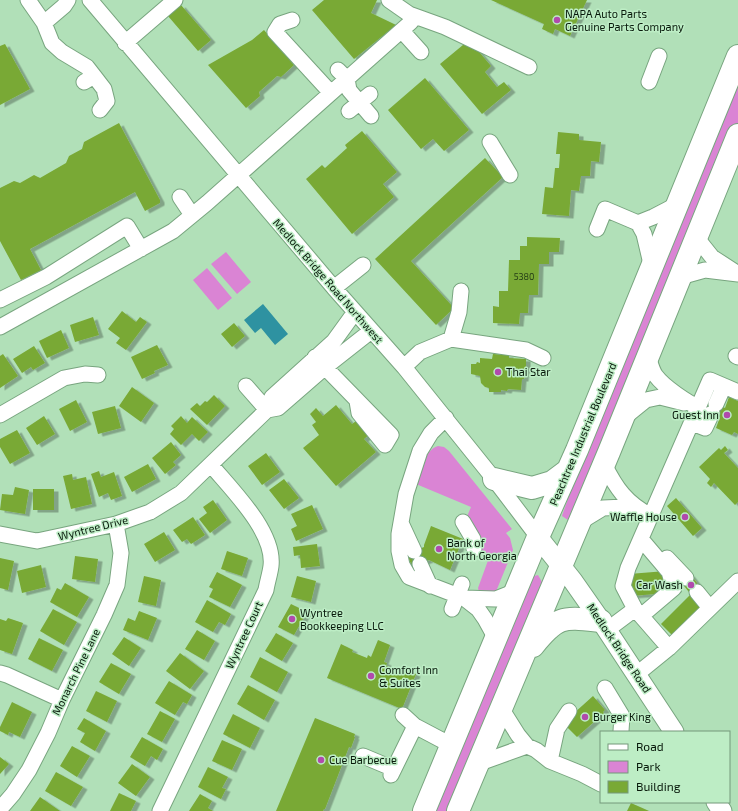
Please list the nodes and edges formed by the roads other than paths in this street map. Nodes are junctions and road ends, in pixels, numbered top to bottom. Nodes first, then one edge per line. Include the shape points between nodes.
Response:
1 (28, 0) edge
2 (68, 0) edge
3 (90, 0) edge
4 (175, 0) edge
5 (389, 0) edge
6 (409, 14) junction
7 (292, 20) dead end
8 (44, 23) junction
9 (402, 31) junction
10 (124, 43) junction
11 (421, 52) dead end
12 (659, 56) dead end
13 (738, 56) edge
14 (529, 66) dead end
15 (342, 74) junction
16 (649, 82) dead end
17 (331, 93) junction
18 (100, 110) dead end
19 (371, 116) dead end
20 (738, 136) edge
21 (490, 142) dead end
22 (510, 175) dead end
23 (238, 176) junction
24 (180, 197) dead end
25 (678, 204) junction
26 (192, 215) junction
27 (638, 223) junction
28 (597, 229) dead end
29 (696, 237) junction
30 (141, 249) junction
31 (363, 265) dead end
32 (652, 268) junction
33 (738, 274) edge
34 (680, 277) junction
35 (334, 288) junction
36 (461, 291) dead end
37 (0, 300) edge
38 (355, 312) junction
39 (0, 327) edge
40 (371, 331) junction
41 (451, 339) junction
42 (648, 356) junction
43 (544, 358) dead end
44 (319, 363) junction
45 (404, 367) junction
46 (98, 375) dead end
47 (246, 386) dead end
48 (738, 392) edge
49 (357, 401) dead end
50 (703, 407) junction
51 (267, 410) junction
52 (0, 415) edge
53 (446, 418) junction
54 (622, 419) junction
55 (604, 464) junction
56 (211, 465) junction
57 (568, 470) junction
58 (494, 479) junction
59 (644, 513) junction
60 (401, 522) junction
61 (462, 522) dead end
62 (580, 522) junction
63 (116, 524) junction
64 (0, 534) edge
65 (642, 536) junction
66 (538, 537) junction
67 (474, 549) dead end
68 (561, 566) junction
69 (686, 578) dead end
70 (738, 581) edge
71 (430, 586) junction
72 (516, 591) junction
73 (696, 592) dead end
74 (459, 597) junction
75 (710, 608) junction
76 (638, 613) junction
77 (604, 625) junction
78 (496, 639) junction
79 (669, 648) junction
80 (522, 659) junction
81 (0, 674) edge
82 (637, 674) junction
83 (605, 688) dead end
84 (62, 700) junction
85 (501, 708) junction
86 (568, 711) dead end
87 (403, 715) dead end
88 (415, 726) junction
89 (621, 731) dead end
90 (673, 731) edge
91 (451, 745) junction
92 (527, 746) junction
93 (363, 756) dead end
94 (550, 761) junction
95 (477, 764) junction
96 (600, 783) edge
97 (0, 809) edge
98 (160, 811) edge
99 (424, 811) edge
100 (458, 811) edge

1 - 8 street
2 - 8 street
3 - 10 street, Medlock Bridge Road Northwest
4 - 10 street
5 - 6 street
6 - 9 street via 411,22
6 - 14 street via 445,27
7 - 17 street via 280,24 275,32
8 - 18 street via 52,43 87,67 89,79 104,89 106,101
9 - 11 street
9 - 15 street
10 - 23 street, Medlock Bridge Road Northwest
12 - 16 street
13 - 25 highway, Peachtree Industrial Boulevard
15 - 17 street
15 - 19 street via 349,90
17 - 23 street
20 - 29 highway
21 - 22 street
23 - 26 street
23 - 35 street, Medlock Bridge Road Northwest
24 - 26 street
25 - 27 street
25 - 32 highway, Peachtree Industrial Boulevard
26 - 30 street via 173,231
27 - 28 street via 605,209
27 - 32 street via 644,234
29 - 33 street via 712,257
29 - 34 highway
30 - 37 street via 127,226 46,277
30 - 39 street
31 - 35 street
32 - 57 highway, Peachtree Industrial Boulevard
33 - 34 street via 704,270
34 - 42 highway
35 - 38 street, Medlock Bridge Road Northwest
36 - 41 street via 459,312
38 - 40 street, Medlock Bridge Road Northwest
38 - 44 street, Wyntree Drive
40 - 44 street, Wyntree Drive
40 - 45 street, Medlock Bridge Road Northwest
41 - 43 street via 526,350
41 - 45 street via 440,352 420,352
42 - 50 street via 655,375 667,388
42 - 54 highway
44 - 49 street
44 - 51 street, Wyntree Drive via 272,397
45 - 53 street, Medlock Bridge Road Northwest
46 - 52 street via 85,374 64,378
47 - 51 street
48 - 50 street via 710,380
50 - 54 street via 660,397 646,400
50 - 59 street
51 - 56 street, Wyntree Drive
53 - 58 street, Medlock Bridge Road Northwest
53 - 60 street via 431,433 420,451 406,494
54 - 55 highway
55 - 59 street via 614,484
55 - 62 highway
56 - 63 street, Wyntree Drive via 181,493 150,512
56 - 98 street, Wyntree Court via 254,517 268,541 271,565 266,590
57 - 58 highway via 552,482 532,488
57 - 66 highway, Peachtree Industrial Boulevard
58 - 66 street, Medlock Bridge Road Northwest
59 - 62 street via 624,507 603,508
59 - 65 street
60 - 71 street
60 - 71 street via 399,540 402,565 409,577
61 - 67 street via 473,539
62 - 68 highway
63 - 64 street, Wyntree Drive via 37,540
63 - 84 street, Monarch Pine Lane via 121,553 116,584
65 - 69 street
65 - 76 street via 623,586
65 - 76 street via 669,572 674,588
66 - 68 main road, Medlock Bridge Road Northwest
66 - 72 highway, Peachtree Industrial Boulevard
68 - 77 main road, Medlock Bridge Road
68 - 80 highway
70 - 75 street
71 - 74 street
72 - 74 street via 496,599
72 - 78 highway, Peachtree Industrial Boulevard
73 - 75 street
74 - 78 street via 478,610
75 - 79 street
76 - 77 street
76 - 79 street
77 - 80 highway via 568,618 556,622 543,633
77 - 82 main road, Medlock Bridge Road
78 - 91 highway, Peachtree Industrial Boulevard
79 - 82 street
80 - 85 highway
81 - 84 street
82 - 90 main road, Medlock Bridge Road
83 - 89 street via 622,716
84 - 97 street, Monarch Pine Lane via 29,770
85 - 92 street
85 - 95 highway
86 - 94 street via 557,729
87 - 88 street
88 - 91 street
88 - 93 street via 393,772
91 - 99 highway, Peachtree Industrial Boulevard
92 - 94 street
92 - 95 street
94 - 96 street
95 - 100 highway

